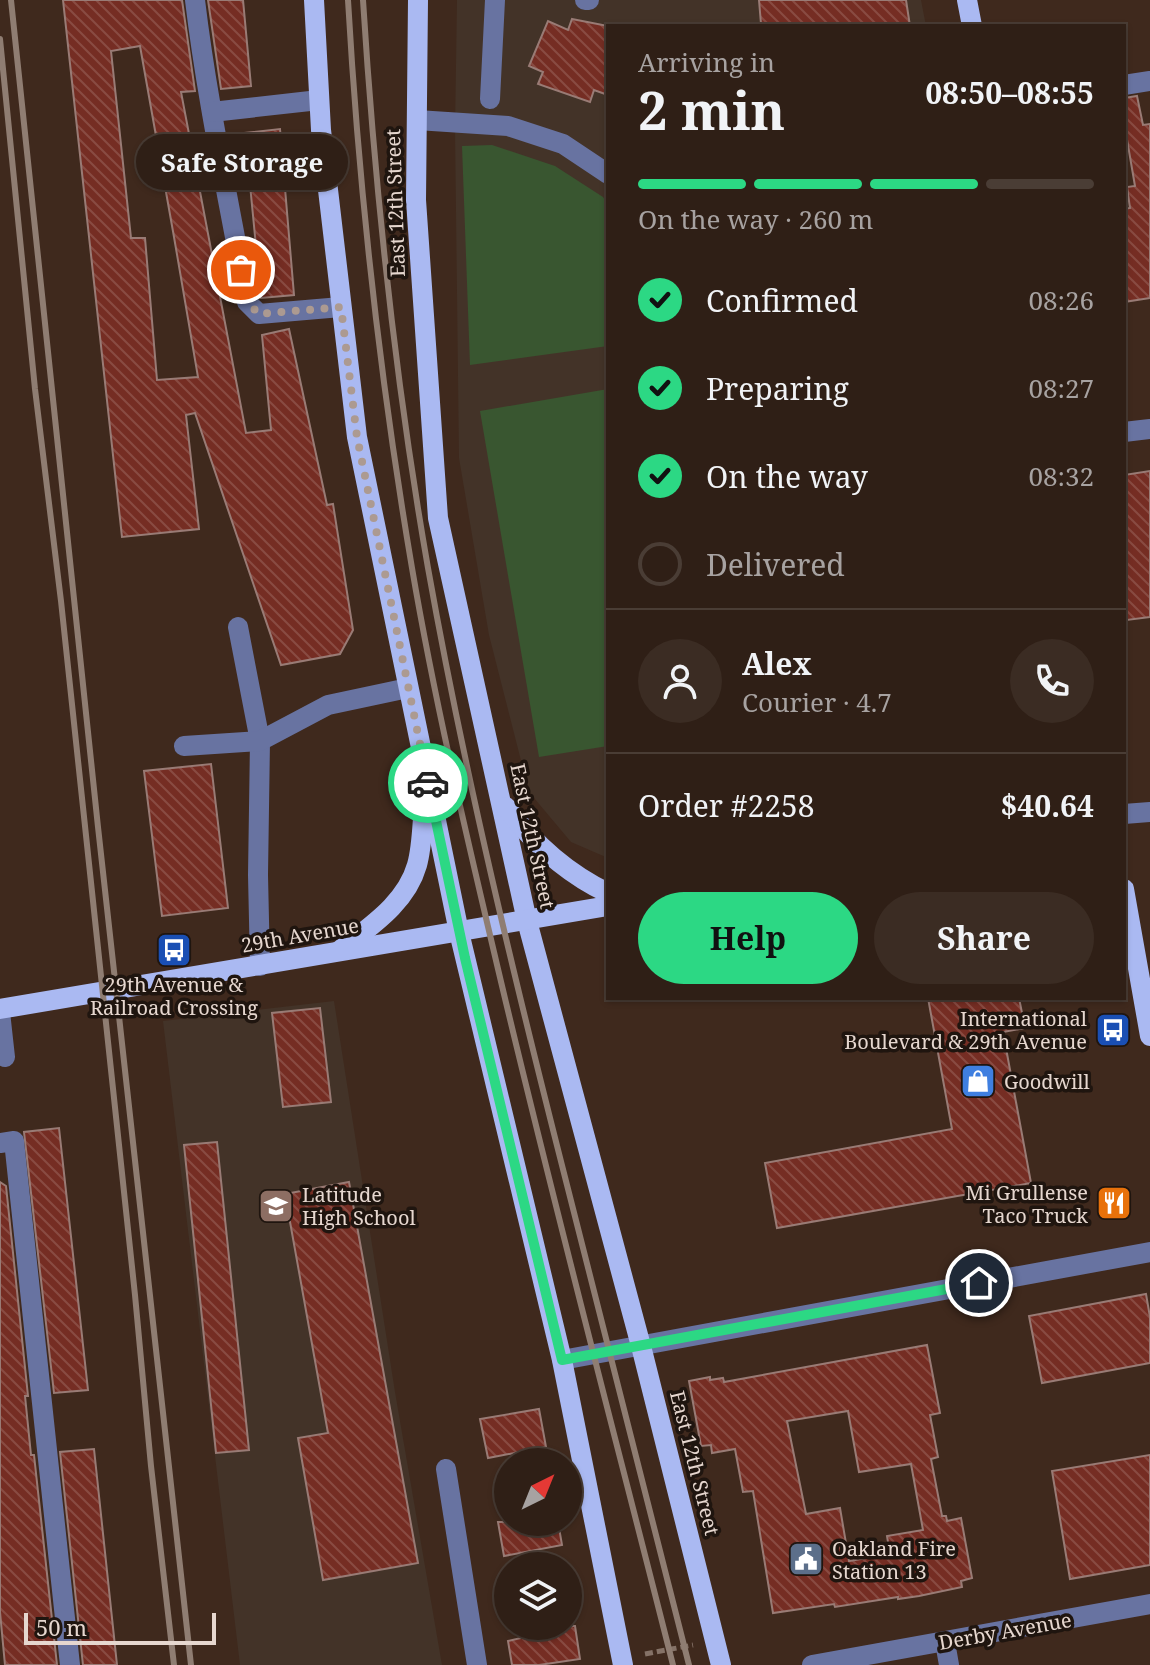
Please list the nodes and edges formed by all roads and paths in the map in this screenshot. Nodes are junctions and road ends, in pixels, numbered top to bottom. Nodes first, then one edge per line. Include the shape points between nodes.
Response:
1 (195, 0) edge
2 (314, 0) edge
3 (418, 0) edge
4 (495, 0) edge
5 (967, 0) edge
6 (972, 24) edge
7 (1150, 81) edge
8 (1126, 85) edge
9 (490, 99) dead end
10 (319, 100) junction
11 (212, 112) junction
12 (417, 120) junction
13 (606, 173) edge
14 (341, 307) junction
15 (1150, 429) edge
16 (1126, 432) edge
17 (238, 627) dead end
18 (408, 688) junction
19 (260, 741) junction
20 (184, 746) dead end
21 (427, 776) junction
22 (500, 800) junction
23 (1150, 812) edge
24 (1126, 814) edge
25 (606, 892) edge
26 (1126, 900) edge
27 (606, 906) edge
28 (527, 921) junction
29 (459, 932) junction
30 (335, 954) junction
31 (260, 966) junction
32 (0, 1011) edge
33 (1150, 1036) edge
34 (5, 1057) dead end
35 (0, 1143) edge
36 (1150, 1252) edge
37 (641, 1346) junction
38 (562, 1360) junction
39 (446, 1469) dead end
40 (1150, 1604) edge
41 (945, 1642) junction
42 (693, 1645) dead end
43 (645, 1654) dead end
44 (70, 1665) edge
45 (477, 1665) edge
46 (623, 1665) edge
47 (721, 1665) edge
48 (812, 1665) edge
49 (949, 1665) edge

1 - 11 street
2 - 10 main road
3 - 12 main road, East 12th Street
4 - 9 street
5 - 6 main road
7 - 8 street
10 - 11 street
10 - 14 main road
11 - 14 street via 247,302 259,314
12 - 13 street via 508,126 563,144
12 - 22 main road, East 12th Street via 416,200 438,518
14 - 18 main road via 357,437
15 - 16 street
17 - 19 street
18 - 19 street via 328,705
18 - 21 main road
19 - 20 street
19 - 31 street
21 - 29 main road
21 - 30 main road via 418,864 406,890
22 - 25 main road via 528,836 563,867
22 - 28 main road, East 12th Street
23 - 24 street
26 - 33 main road
27 - 28 main road, 29th Avenue
28 - 29 main road, 29th Avenue
28 - 37 main road, East 12th Street
29 - 30 main road, 29th Avenue
29 - 38 main road
30 - 31 main road, 29th Avenue
31 - 32 main road, 29th Avenue
32 - 34 street
35 - 44 street via 14,1141
36 - 37 street
37 - 38 street
37 - 47 main road, East 12th Street
38 - 46 main road
39 - 45 street
40 - 41 street, Derby Avenue
41 - 48 street, Derby Avenue
41 - 49 street
42 - 43 path

